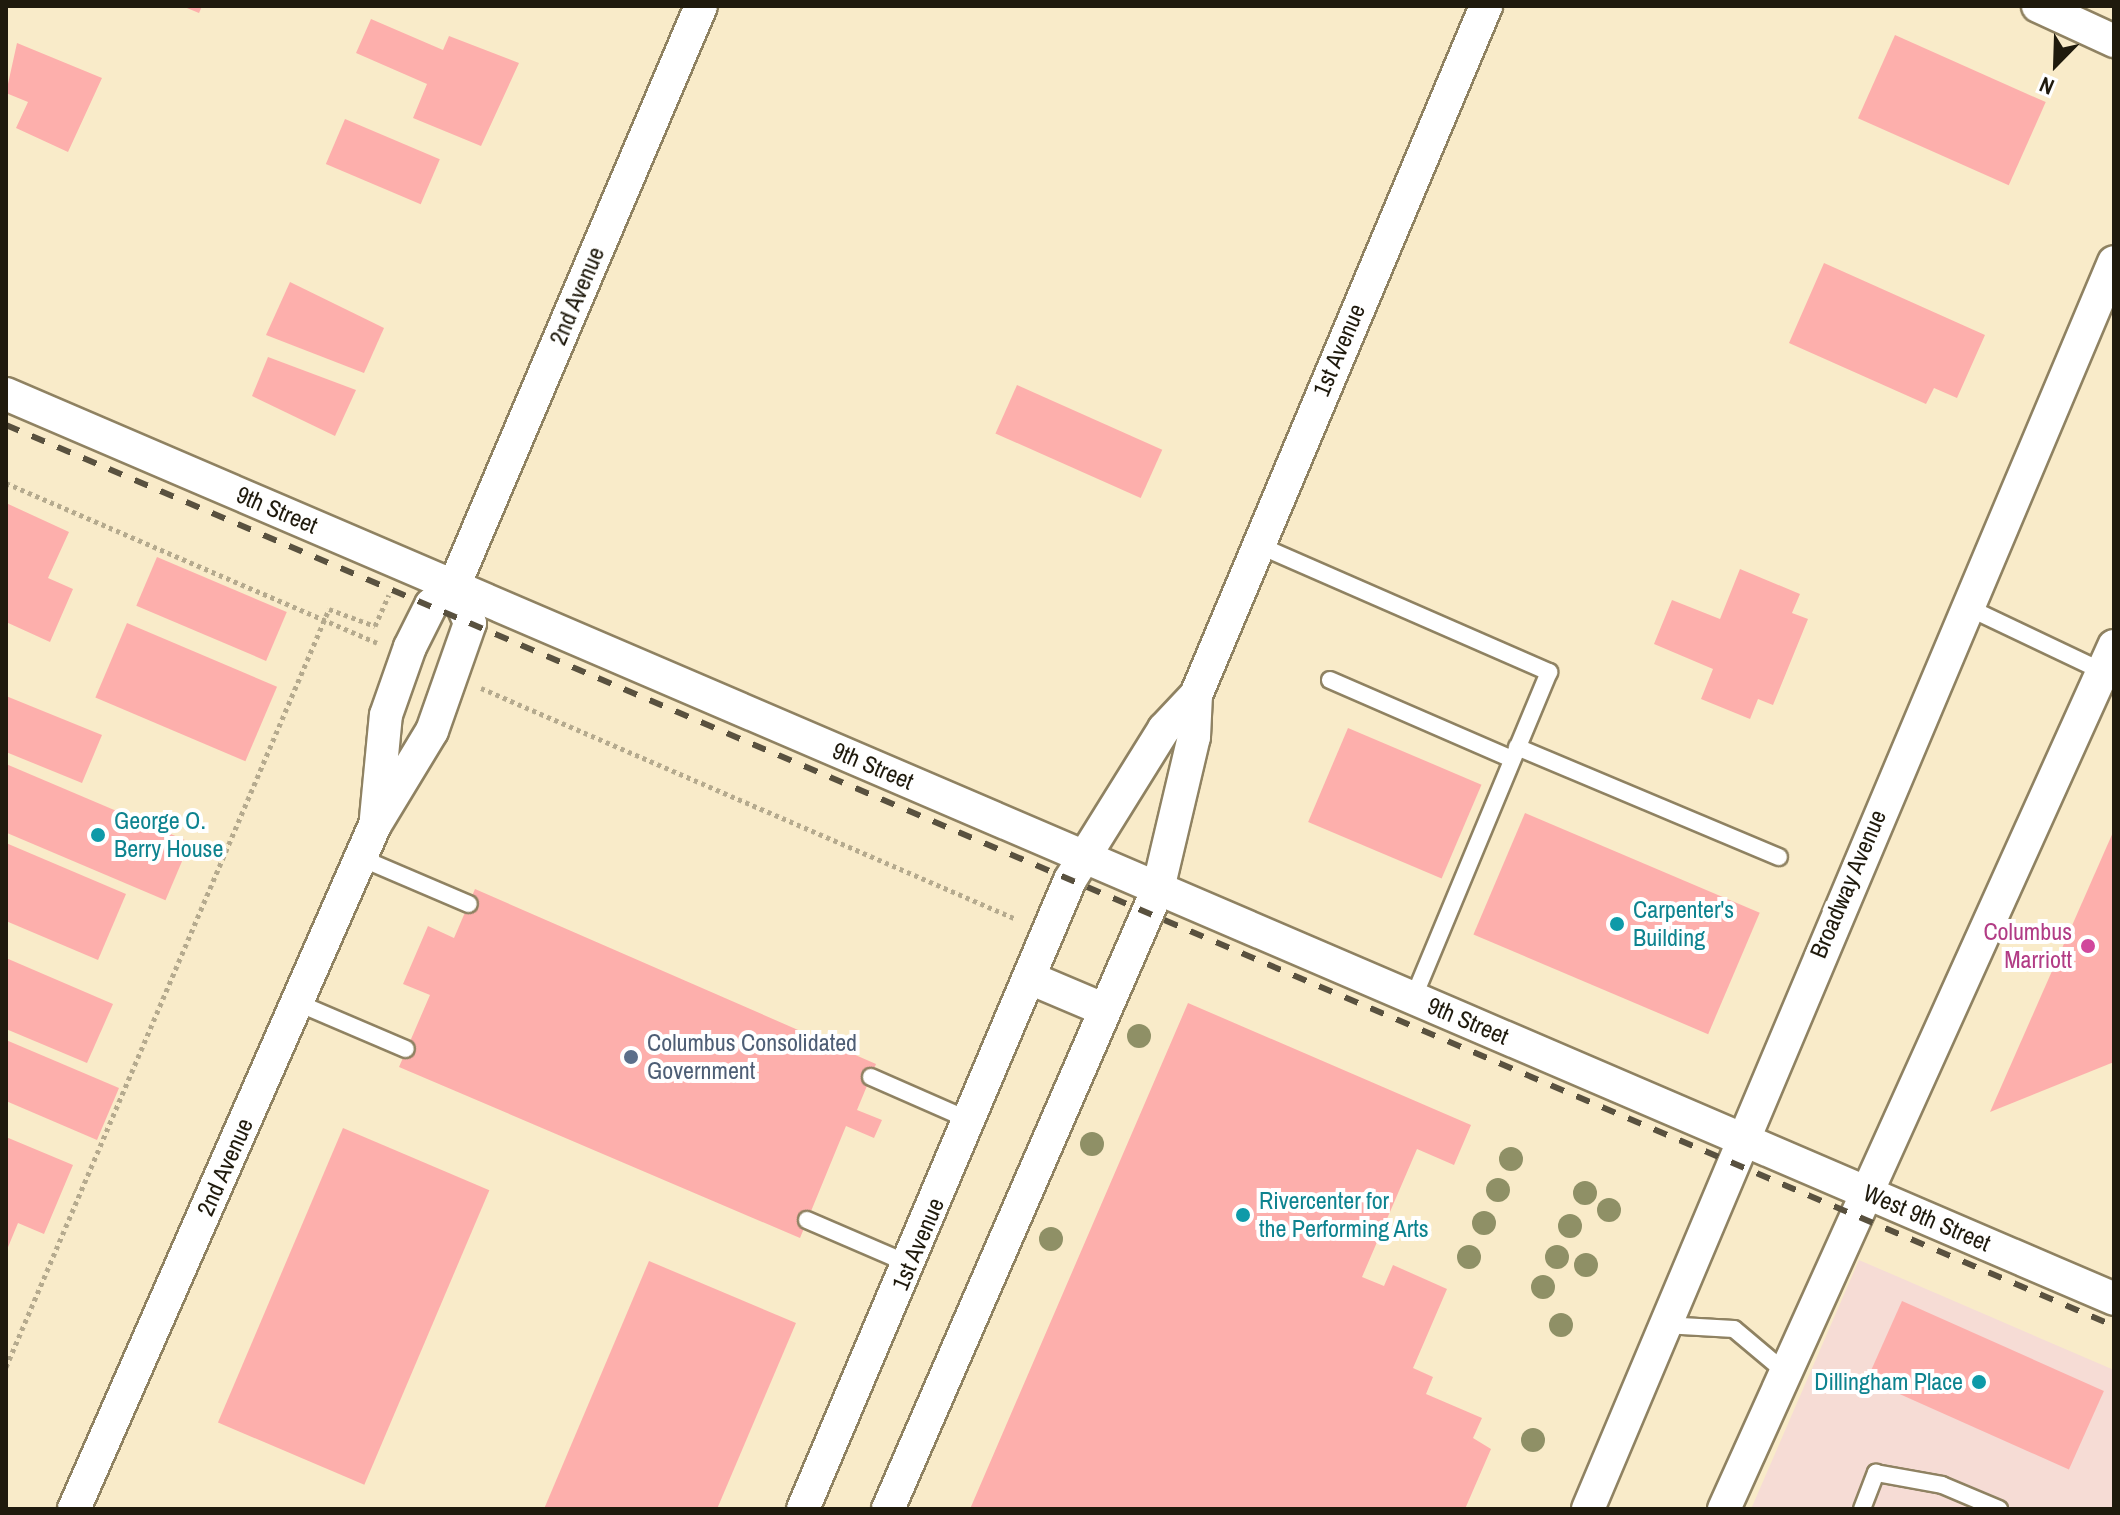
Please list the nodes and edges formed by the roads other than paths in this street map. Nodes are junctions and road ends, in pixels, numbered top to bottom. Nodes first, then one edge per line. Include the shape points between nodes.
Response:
1 (701, 6) edge
2 (1486, 6) edge
3 (2038, 6) edge
4 (2114, 41) edge
5 (2114, 262) edge
6 (6, 394) edge
7 (1256, 544) junction
8 (454, 586) junction
9 (1967, 607) junction
10 (2110, 665) edge
11 (1330, 680) dead end
12 (1196, 695) junction
13 (1515, 753) junction
14 (375, 825) junction
15 (1083, 856) junction
16 (1779, 857) dead end
17 (361, 858) junction
18 (1158, 889) junction
19 (469, 904) dead end
20 (1032, 979) junction
21 (1413, 998) junction
22 (298, 1003) junction
23 (1103, 1009) junction
24 (406, 1049) dead end
25 (871, 1077) dead end
26 (971, 1121) junction
27 (1739, 1138) junction
28 (1863, 1191) junction
29 (807, 1220) dead end
30 (909, 1264) junction
31 (2114, 1299) edge
32 (1664, 1325) junction
33 (1784, 1371) junction
34 (74, 1509) edge
35 (803, 1509) edge
36 (888, 1509) edge
37 (1588, 1509) edge
38 (1724, 1509) edge
39 (1862, 1509) edge
40 (1999, 1509) edge

1 - 8 street, 2nd Avenue
2 - 7 street, 1st Avenue
3 - 4 street
5 - 9 street, Broadway Avenue
6 - 8 street, 9th Street
7 - 12 street, 1st Avenue
7 - 13 lane via 1549,672
8 - 14 street, 2nd Avenue via 431,605 386,715
8 - 14 street, 2nd Avenue via 470,623 454,676 432,731
8 - 15 street, 9th Street
9 - 10 lane
9 - 27 street, Broadway Avenue
10 - 28 street
11 - 13 lane
12 - 15 street, 1st Avenue via 1164,729
12 - 18 street, 1st Avenue via 1194,737
13 - 16 lane
13 - 21 lane
14 - 17 street, 2nd Avenue
15 - 18 street, 9th Street
15 - 20 street, 1st Avenue
17 - 19 lane
17 - 22 street, 2nd Avenue
18 - 21 street, 9th Street
18 - 23 street, 1st Avenue
20 - 23 street
20 - 26 street, 1st Avenue
21 - 27 street, 9th Street
22 - 24 lane
22 - 34 street, 2nd Avenue
23 - 36 street, 1st Avenue
25 - 26 lane
26 - 30 street, 1st Avenue
27 - 28 street, West 9th Street
27 - 32 street, Broadway Avenue
28 - 31 street, West 9th Street
28 - 33 street
29 - 30 lane
30 - 35 street, 1st Avenue
32 - 33 lane via 1734,1329
32 - 37 street, Broadway Avenue
33 - 38 street
39 - 40 lane via 1876,1473 1942,1485

